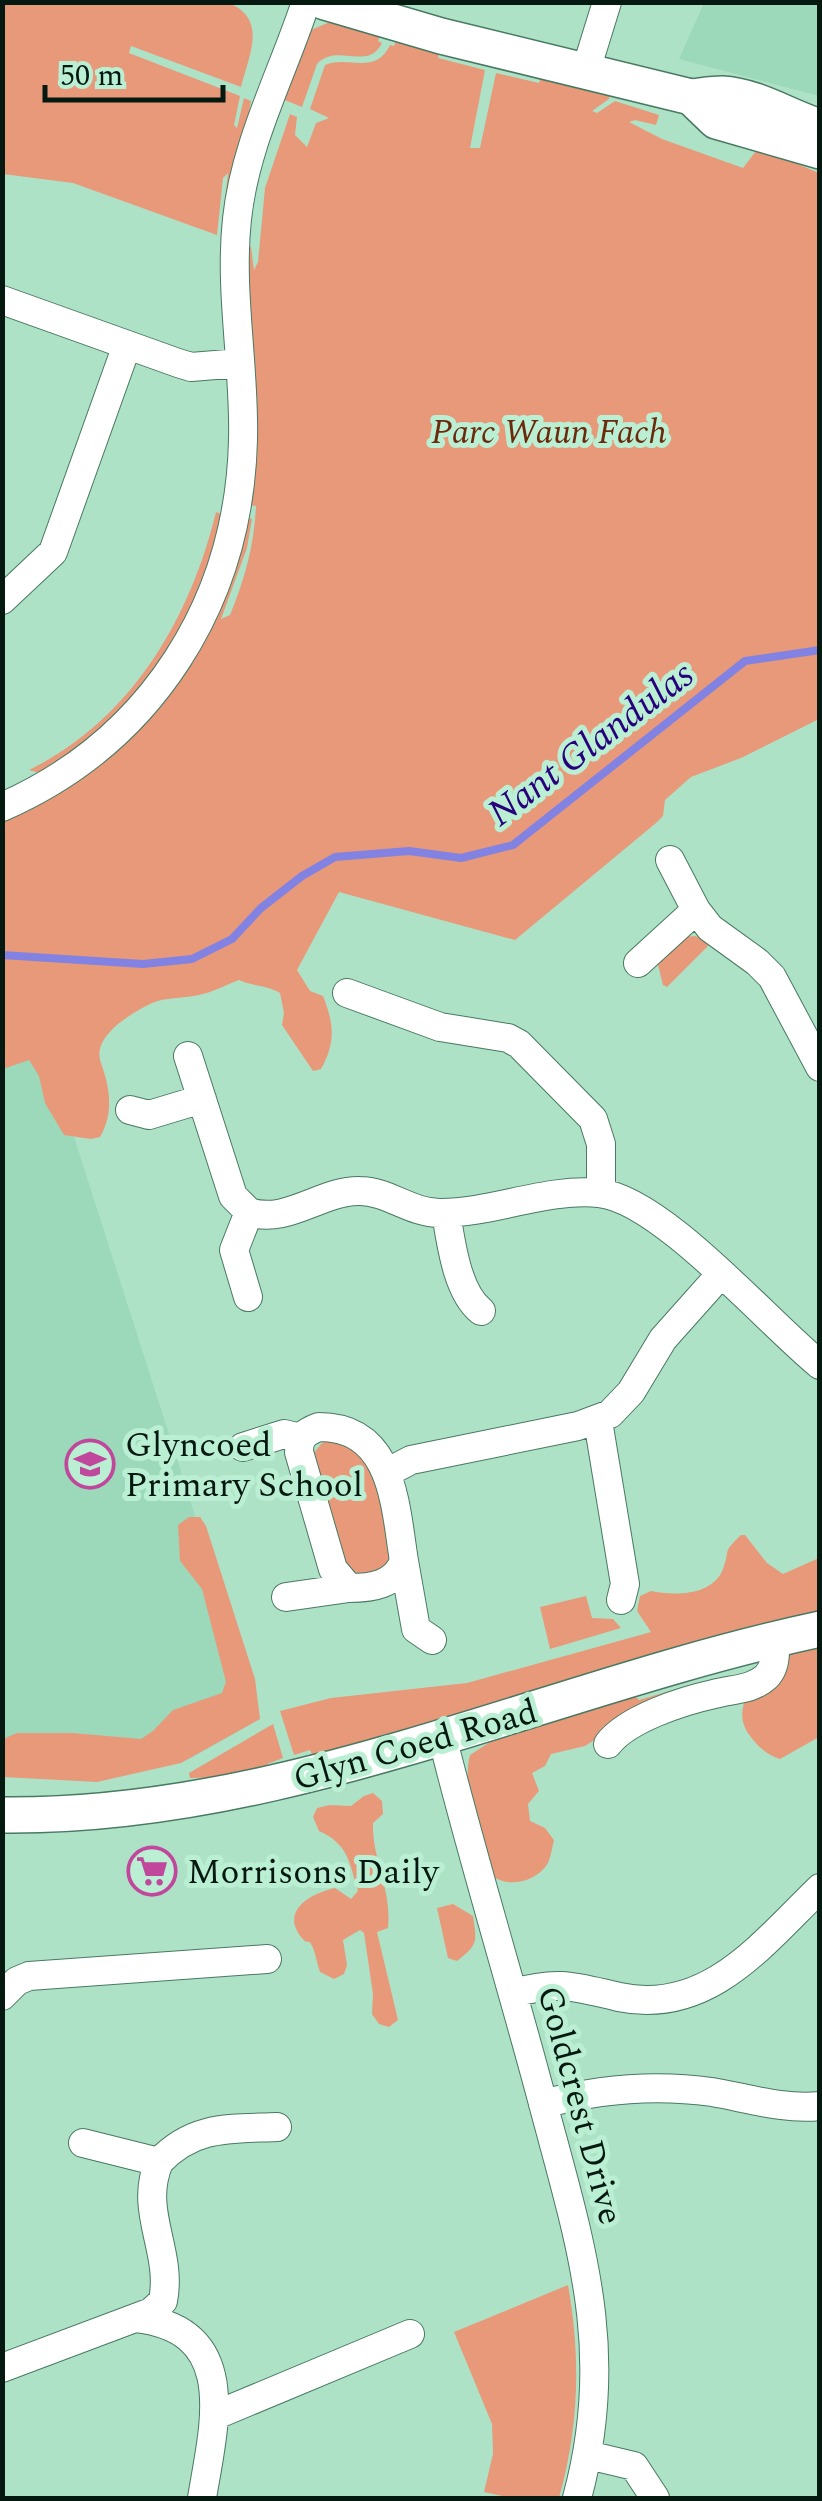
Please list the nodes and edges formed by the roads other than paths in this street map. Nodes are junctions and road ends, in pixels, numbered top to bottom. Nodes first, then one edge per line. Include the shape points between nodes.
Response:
1 (306, 2) edge
2 (325, 2) edge
3 (607, 2) edge
4 (586, 70) junction
5 (691, 97) junction
6 (820, 126) edge
7 (820, 151) edge
8 (2, 300) edge
9 (127, 345) junction
10 (240, 364) junction
11 (2, 600) edge
12 (2, 807) edge
13 (670, 860) dead end
14 (696, 910) junction
15 (638, 962) dead end
16 (348, 993) dead end
17 (188, 1056) dead end
18 (820, 1067) edge
19 (202, 1099) junction
20 (130, 1110) dead end
21 (601, 1193) junction
22 (249, 1212) junction
23 (446, 1213) junction
24 (720, 1275) junction
25 (248, 1296) dead end
26 (482, 1310) dead end
27 (820, 1365) edge
28 (598, 1420) junction
29 (301, 1438) junction
30 (242, 1447) dead end
31 (388, 1472) junction
32 (404, 1561) junction
33 (349, 1588) junction
34 (286, 1597) dead end
35 (621, 1600) dead end
36 (820, 1630) edge
37 (432, 1640) dead end
38 (774, 1640) junction
39 (442, 1736) junction
40 (608, 1744) dead end
41 (2, 1815) edge
42 (820, 1888) edge
43 (267, 1959) dead end
44 (514, 1993) junction
45 (2, 1996) edge
46 (543, 2104) junction
47 (820, 2106) edge
48 (277, 2127) dead end
49 (83, 2144) dead end
50 (159, 2162) junction
51 (136, 2318) junction
52 (410, 2334) dead end
53 (2, 2368) edge
54 (216, 2415) junction
55 (588, 2455) junction
56 (202, 2498) edge
57 (578, 2498) edge
58 (655, 2498) edge

1 - 10 street via 258,126 240,198
2 - 4 street
3 - 4 street
4 - 5 street
5 - 6 street via 724,94
5 - 7 street via 716,121
8 - 9 street
9 - 10 street via 190,367
9 - 11 street via 53,552
10 - 12 street via 243,438 235,513 214,586 182,655 108,741
13 - 14 street
14 - 15 street
14 - 18 street via 772,977
16 - 21 street via 440,1027 519,1044 594,1118
17 - 19 street
19 - 20 street via 149,1114
19 - 22 street via 233,1196
21 - 23 street
21 - 24 street via 644,1210
22 - 23 street via 277,1214 357,1190 414,1210
22 - 25 street via 234,1250
23 - 26 street via 470,1302
24 - 27 street
24 - 28 street via 663,1339 631,1392
28 - 31 street via 410,1460
28 - 35 street via 625,1584
29 - 30 street via 284,1434
29 - 31 street via 319,1428 340,1430 366,1446
29 - 33 street via 298,1452 333,1569
31 - 32 street
32 - 33 street via 386,1583
32 - 37 street via 416,1629
33 - 34 street
36 - 38 street, Glyn Coed Road
38 - 39 street, Glyn Coed Road
38 - 40 street via 774,1664 761,1681 646,1718 619,1730
39 - 41 street, Glyn Coed Road via 202,1800 109,1812
39 - 44 street, Goldcrest Drive
42 - 44 street via 736,1969 698,1992 647,2000 566,1984
43 - 45 street via 29,1976
44 - 46 street, Goldcrest Drive
46 - 47 street via 666,2088
46 - 55 street, Goldcrest Drive via 592,2310 596,2373
48 - 50 street via 201,2132
49 - 50 street
50 - 51 street via 150,2200 166,2286 157,2309
51 - 53 street
51 - 54 street via 170,2326 203,2356 213,2374
52 - 54 street
54 - 56 street
55 - 57 street, Goldcrest Drive
55 - 58 street via 634,2466

